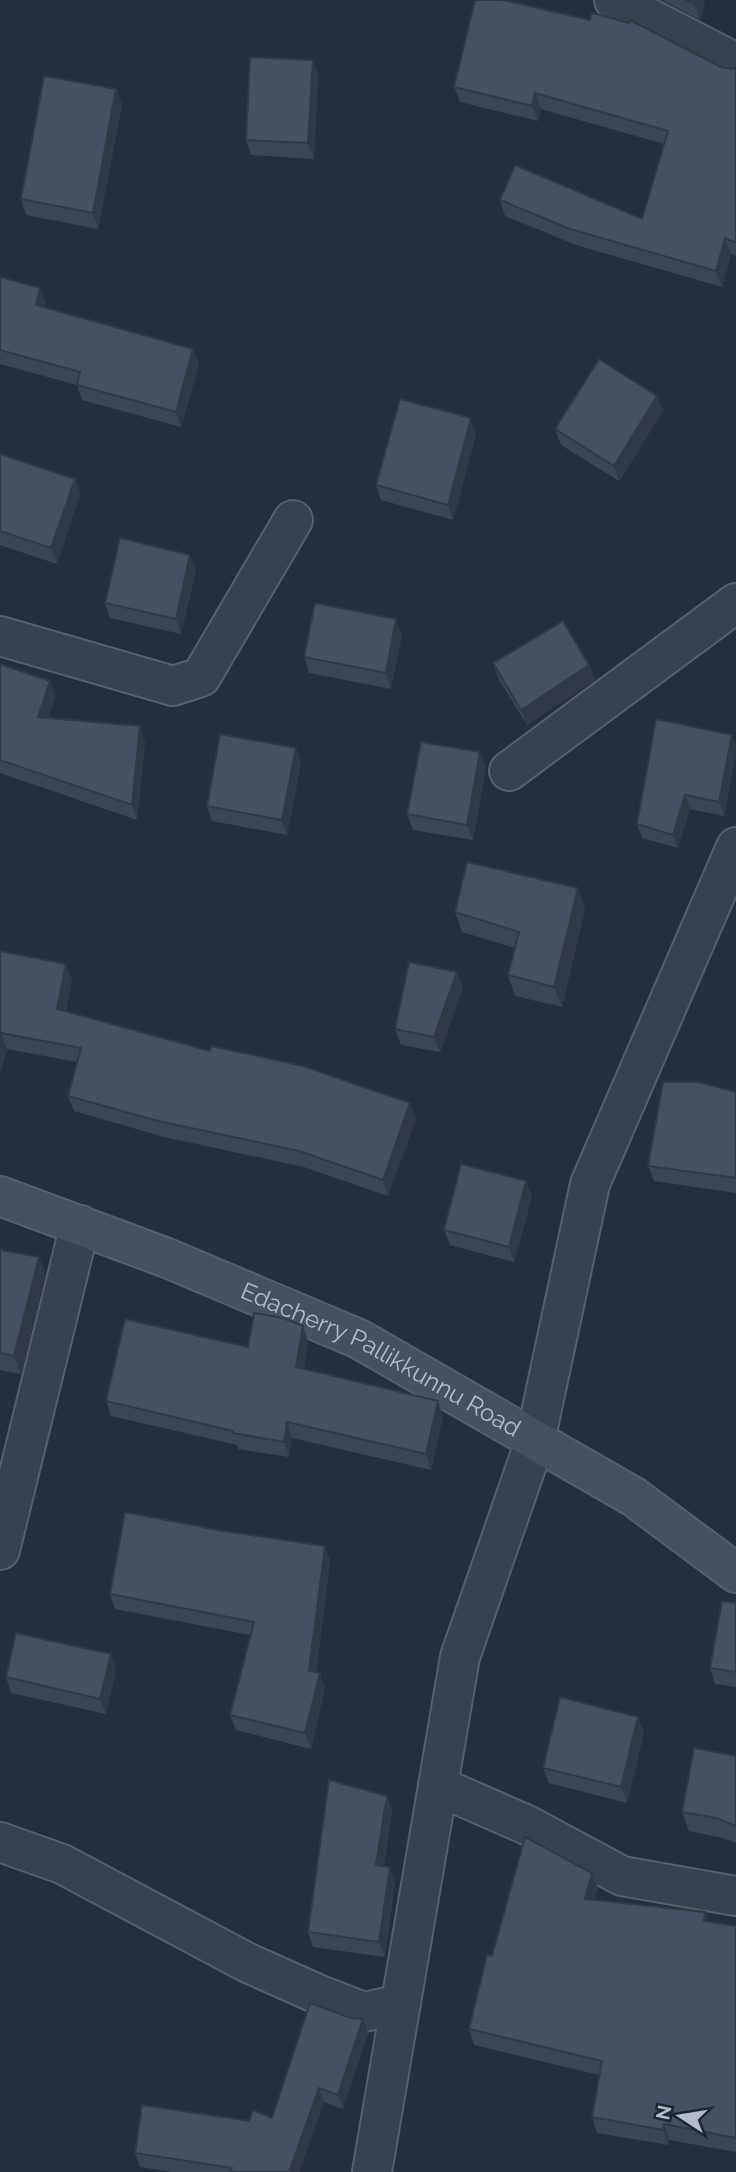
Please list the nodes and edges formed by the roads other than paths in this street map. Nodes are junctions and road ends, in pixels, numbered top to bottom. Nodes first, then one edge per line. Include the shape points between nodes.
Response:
1 (614, 0) edge
2 (736, 63) edge
3 (293, 520) dead end
4 (736, 603) edge
5 (0, 636) edge
6 (509, 771) dead end
7 (736, 847) edge
8 (0, 1196) edge
9 (80, 1225) junction
10 (535, 1441) junction
11 (0, 1550) edge
12 (736, 1573) edge
13 (438, 1786) junction
14 (0, 1842) edge
15 (736, 1896) edge
16 (401, 2004) junction
17 (372, 2172) edge

1 - 2 street
3 - 5 street via 201,677 173,686
4 - 6 street
7 - 10 street via 590,1184
8 - 9 main road, Edacherry Pallikkunnu Road
9 - 10 main road, Edacherry Pallikkunnu Road via 359,1339
9 - 11 street
10 - 12 main road, Edacherry Pallikkunnu Road via 634,1497
10 - 13 street via 460,1657
13 - 15 street via 527,1825 622,1876
13 - 16 street
14 - 16 street via 62,1864 248,1964 320,1995 364,2012
16 - 17 street

